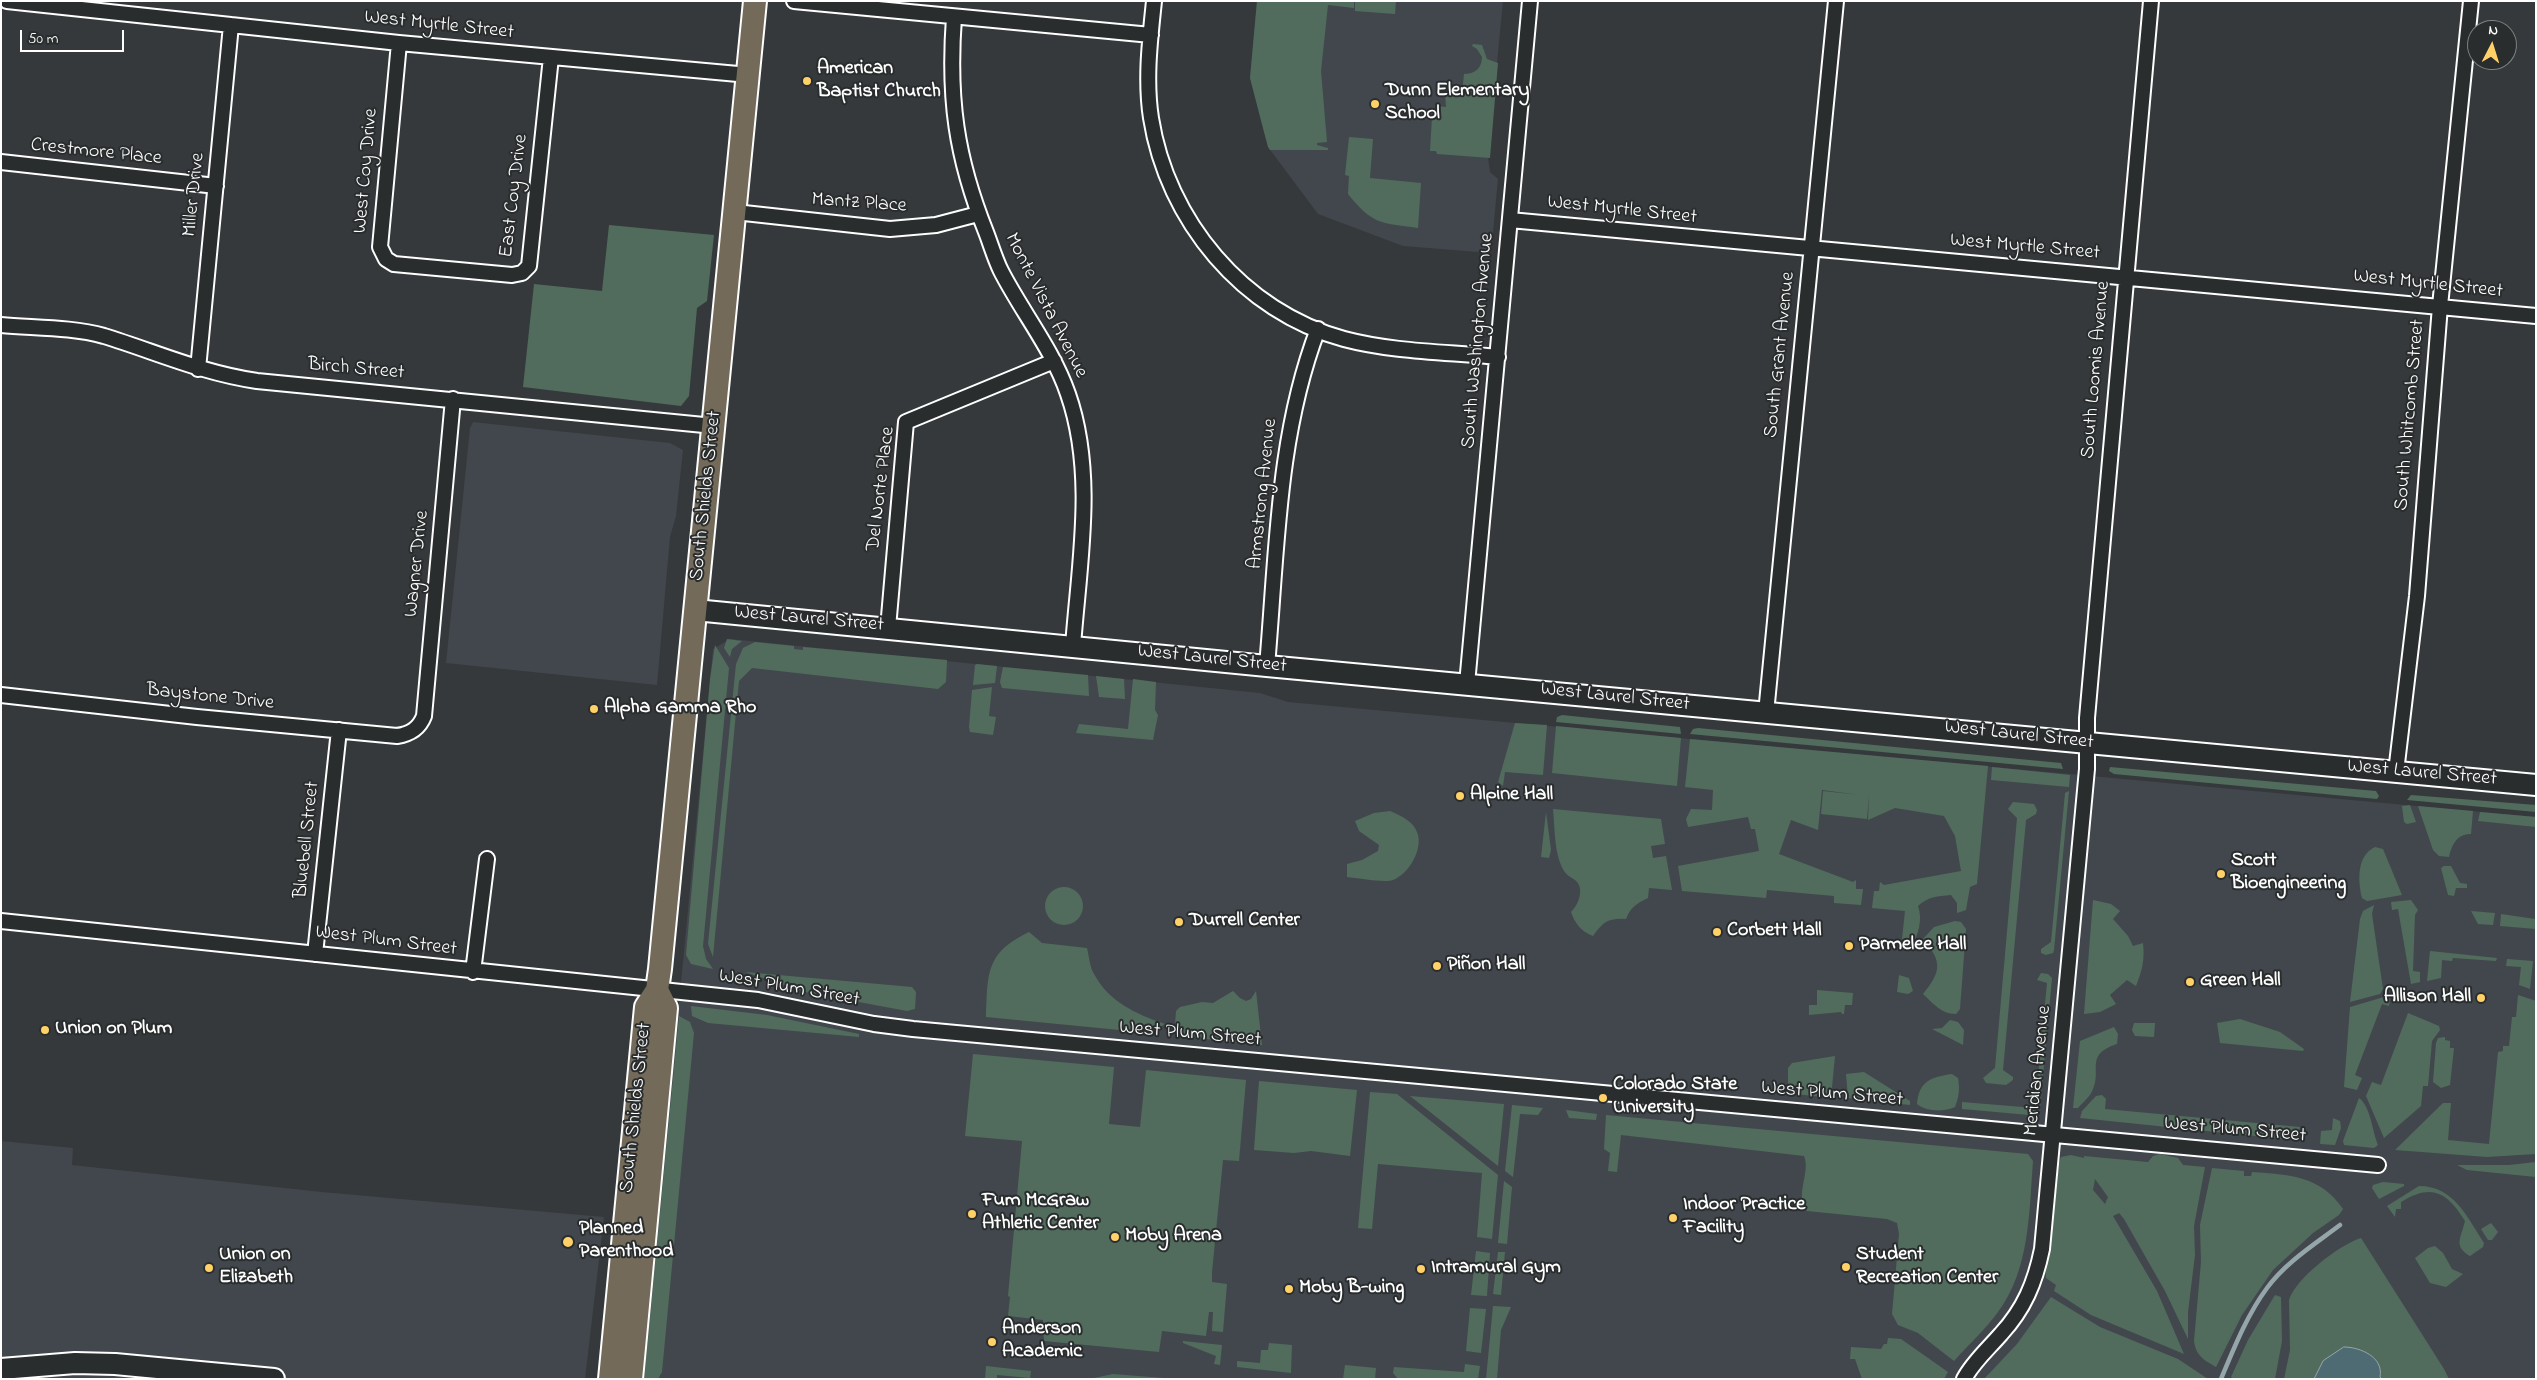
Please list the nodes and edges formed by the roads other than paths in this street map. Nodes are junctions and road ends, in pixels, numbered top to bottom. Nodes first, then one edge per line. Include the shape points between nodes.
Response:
1 (7, 1) edge
2 (755, 1) edge
3 (794, 1) edge
4 (1154, 1) edge
5 (1530, 1) edge
6 (1836, 1) edge
7 (2151, 1) edge
8 (2470, 1) edge
9 (954, 17) junction
10 (231, 25) junction
11 (1151, 35) junction
12 (399, 42) junction
13 (551, 57) junction
14 (749, 76) junction
15 (1, 162) edge
16 (216, 186) junction
17 (735, 212) junction
18 (978, 214) junction
19 (1510, 220) junction
20 (1811, 249) junction
21 (457, 269) joint
22 (2125, 276) junction
23 (2440, 306) junction
24 (2536, 316) edge
25 (1, 325) edge
26 (1318, 329) junction
27 (1498, 357) junction
28 (1054, 361) junction
29 (198, 369) junction
30 (453, 399) junction
31 (714, 426) junction
32 (695, 610) junction
33 (888, 628) junction
34 (1073, 646) junction
35 (1267, 666) junction
36 (1467, 684) junction
37 (1, 695) edge
38 (1766, 713) junction
39 (339, 730) junction
40 (415, 730) joint
41 (2087, 743) junction
42 (2396, 772) junction
43 (2536, 785) edge
44 (487, 859) dead end
45 (1, 921) edge
46 (315, 954) junction
47 (473, 972) junction
48 (657, 990) junction
49 (2053, 1135) junction
50 (2378, 1165) dead end
51 (1, 1369) edge
52 (274, 1379) edge
53 (610, 1379) edge
54 (631, 1379) edge
55 (1964, 1379) edge

1 - 10 street, West Myrtle Street
2 - 14 main road, South Shields Street
3 - 9 street
4 - 11 street
5 - 19 street, South Washington Avenue
6 - 20 street, South Grant Avenue
7 - 22 street, South Loomis Avenue
8 - 23 street, South Whitcomb Street
9 - 11 street
9 - 18 street, Monte Vista Avenue via 954,116 962,165
10 - 12 street, West Myrtle Street
10 - 16 street, Miller Drive
11 - 26 street via 1148,80 1151,118 1161,160 1180,205 1223,266 1247,289 1279,311
12 - 13 street, West Myrtle Street
12 - 21 street, West Coy Drive via 381,251 394,264
13 - 14 street, West Myrtle Street
13 - 21 street, East Coy Drive via 529,266 522,273 512,275
14 - 17 main road, South Shields Street
15 - 16 street, Crestmore Place
16 - 29 street, Miller Drive
17 - 18 street, Mantz Place via 890,228 936,225
17 - 31 main road, South Shields Street
18 - 28 street, Monte Vista Avenue via 1000,269
19 - 20 street, West Myrtle Street
19 - 27 street, South Washington Avenue
20 - 22 street, West Myrtle Street
20 - 38 street, South Grant Avenue
22 - 23 street, West Myrtle Street
22 - 41 street, South Loomis Avenue
23 - 24 street, West Myrtle Street
23 - 42 street, South Whitcomb Street via 2416,596
25 - 29 street, Birch Street via 102,336
26 - 27 street via 1343,339 1378,346
26 - 35 street, Armstrong Avenue via 1305,361 1286,443
27 - 36 street, South Washington Avenue
28 - 33 street, Del Norte Place via 906,422
28 - 34 street, Monte Vista Avenue via 1068,394 1082,456 1083,494
29 - 30 street, Birch Street via 257,381
30 - 31 street, Birch Street
30 - 40 street, Wagner Drive via 424,716
31 - 32 main road, South Shields Street
32 - 33 main road, West Laurel Street
32 - 48 main road, South Shields Street
33 - 34 main road, West Laurel Street
34 - 35 main road, West Laurel Street
35 - 36 main road, West Laurel Street
36 - 38 main road, West Laurel Street
37 - 39 street, Baystone Drive
38 - 41 main road, West Laurel Street
39 - 40 street, Baystone Drive via 397,736
39 - 46 street, Bluebell Street
41 - 42 main road, West Laurel Street
41 - 49 street, Meridian Avenue
42 - 43 main road, West Laurel Street
44 - 47 street
45 - 46 street, West Plum Street
46 - 47 street, West Plum Street
47 - 48 street, West Plum Street
48 - 49 street, West Plum Street via 758,1000 913,1029
48 - 53 main road, South Shields Street via 646,1007
48 - 54 main road, South Shields Street via 666,1008
49 - 50 street, West Plum Street
49 - 55 street, Meridian Avenue via 2042,1249 2034,1285 2015,1318
51 - 52 main road via 74,1363 115,1364

